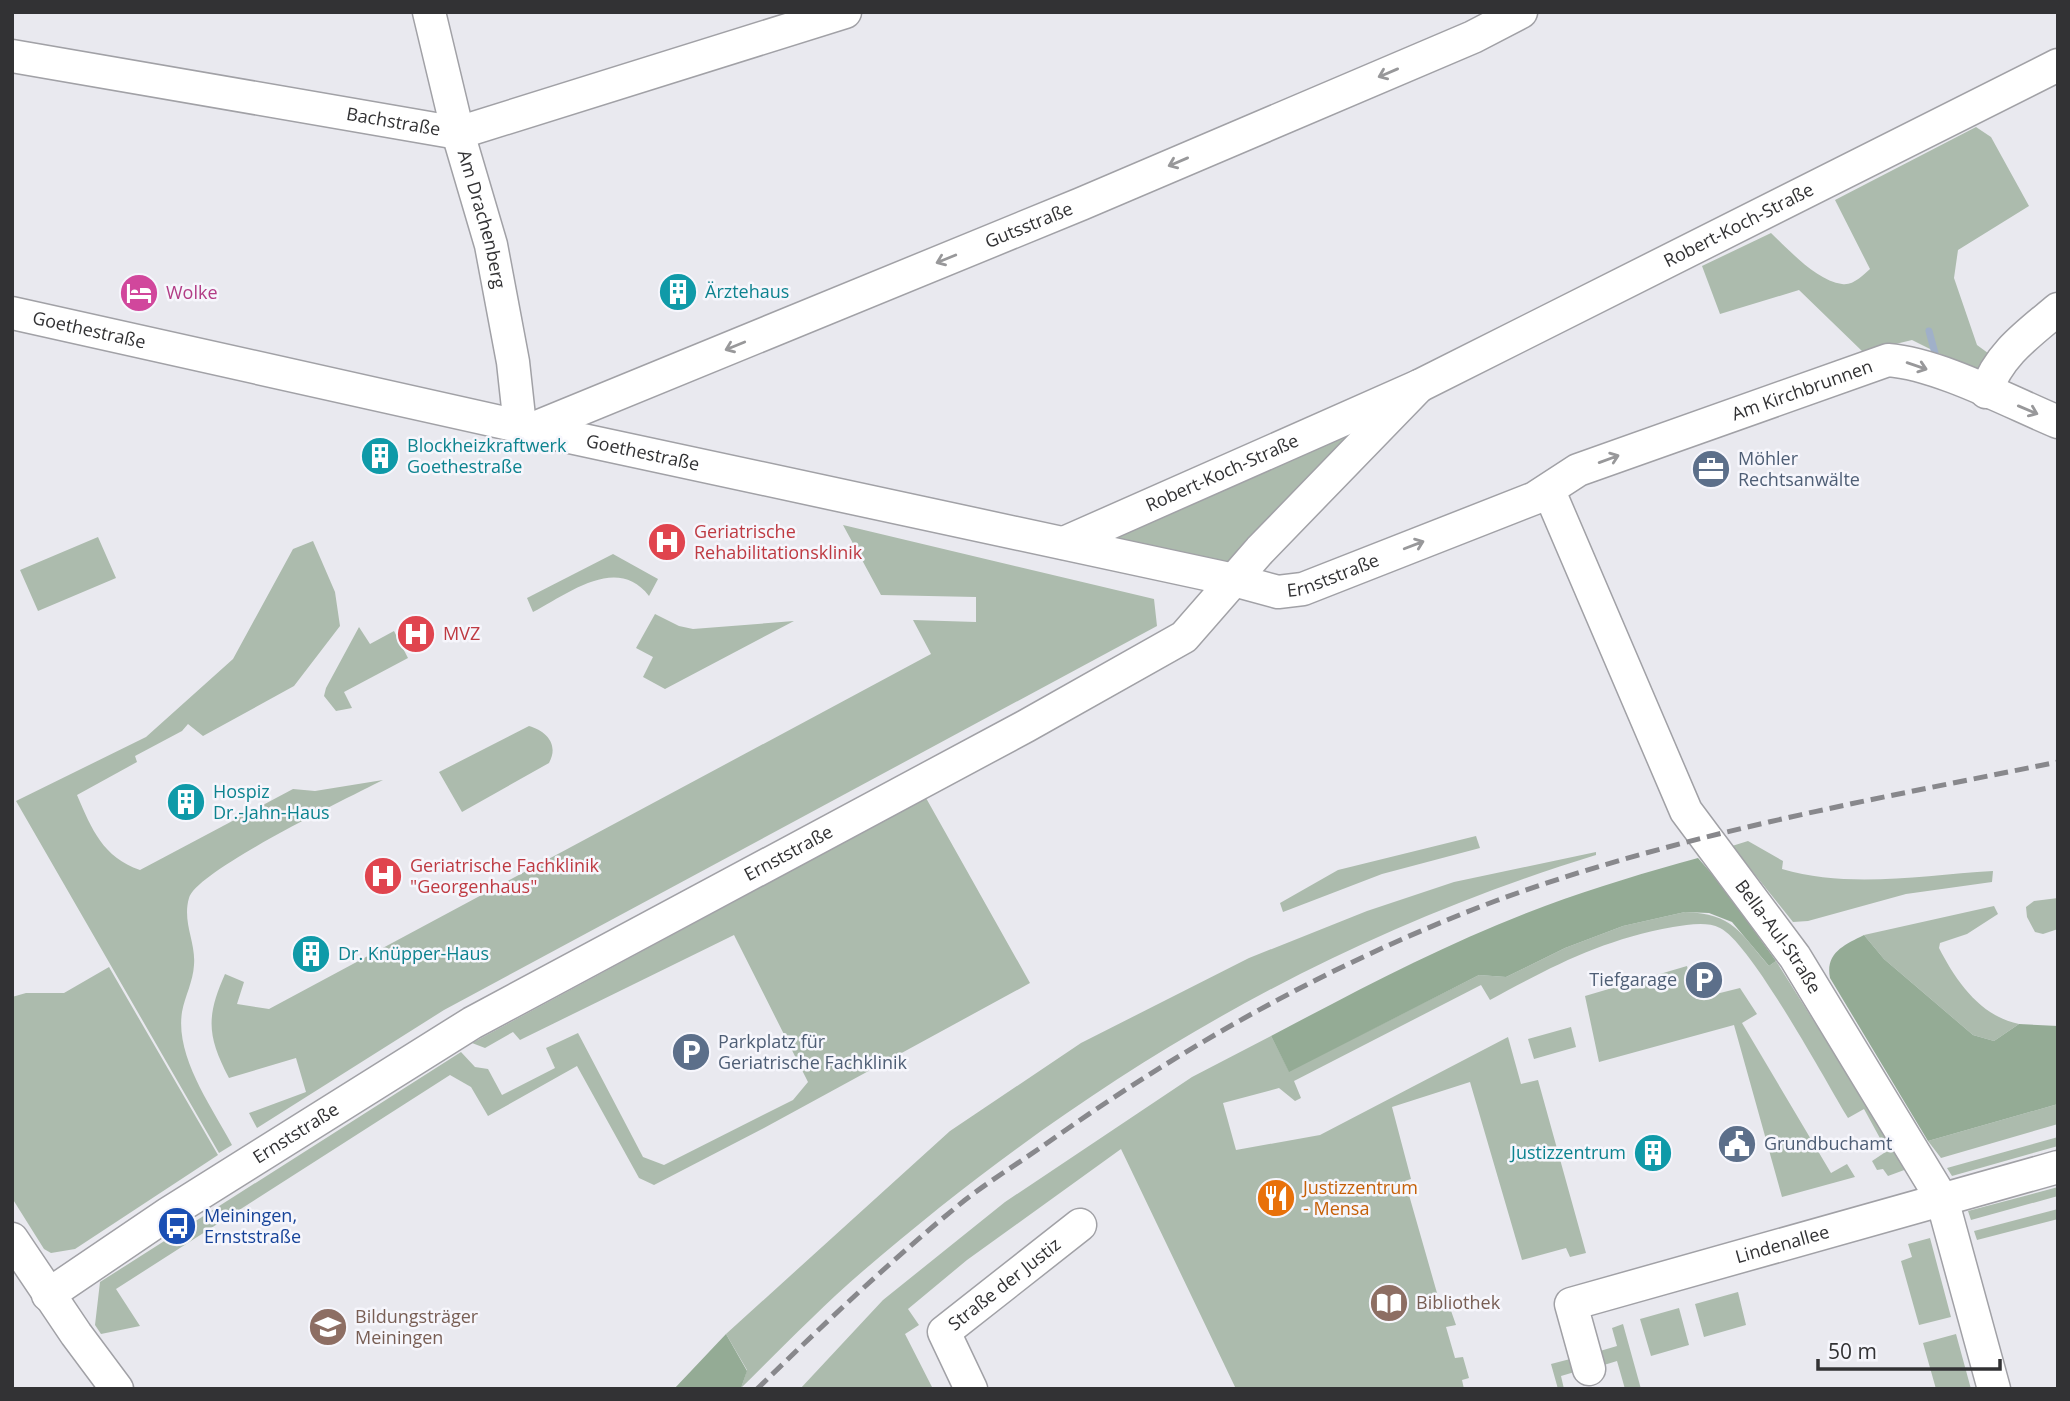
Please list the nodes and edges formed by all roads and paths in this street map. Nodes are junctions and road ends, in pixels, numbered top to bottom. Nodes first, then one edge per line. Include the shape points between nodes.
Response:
1 (429, 12) edge
2 (845, 12) edge
3 (1521, 12) edge
4 (12, 56) edge
5 (2058, 65) edge
6 (458, 133) junction
7 (2058, 309) edge
8 (12, 313) edge
9 (1419, 386) junction
10 (1986, 393) junction
11 (2058, 422) edge
12 (526, 428) junction
13 (1549, 491) junction
14 (1064, 543) junction
15 (1234, 580) junction
16 (2058, 1167) edge
17 (1942, 1199) junction
18 (1080, 1225) dead end
19 (12, 1239) edge
20 (48, 1295) junction
21 (1589, 1369) dead end
22 (117, 1389) edge
23 (971, 1389) edge
24 (1994, 1389) edge

1 - 6 street, Am Drachenberg
2 - 6 street, Bachstraße
3 -> 12 street, Gutsstraße via 1473,37 1081,204
4 - 6 street, Bachstraße
5 - 9 street, Robert-Koch-Straße
6 - 12 street, Am Drachenberg via 491,245
7 - 10 street via 2006,354
8 - 12 street, Goethestraße
9 - 14 street, Robert-Koch-Straße
9 - 15 street, Robert-Koch-Straße
10 -> 11 street, Am Kirchbrunnen
13 -> 10 street, Am Kirchbrunnen via 1578,470 1888,360 1903,361
12 - 14 street, Goethestraße
15 -> 13 street, Ernststraße via 1278,592 1303,589
13 - 17 street, Bella-Aul-Straße via 1681,802 1795,957
14 - 15 street, Goethestraße
15 - 20 street, Ernststraße via 1184,637 472,1023 169,1213
16 - 17 street, Lindenallee
17 - 21 street, Lindenallee via 1571,1304
17 - 24 street, Bella-Aul-Straße
18 - 23 street, Straße der Justiz via 944,1332
19 - 20 street
20 - 22 street

